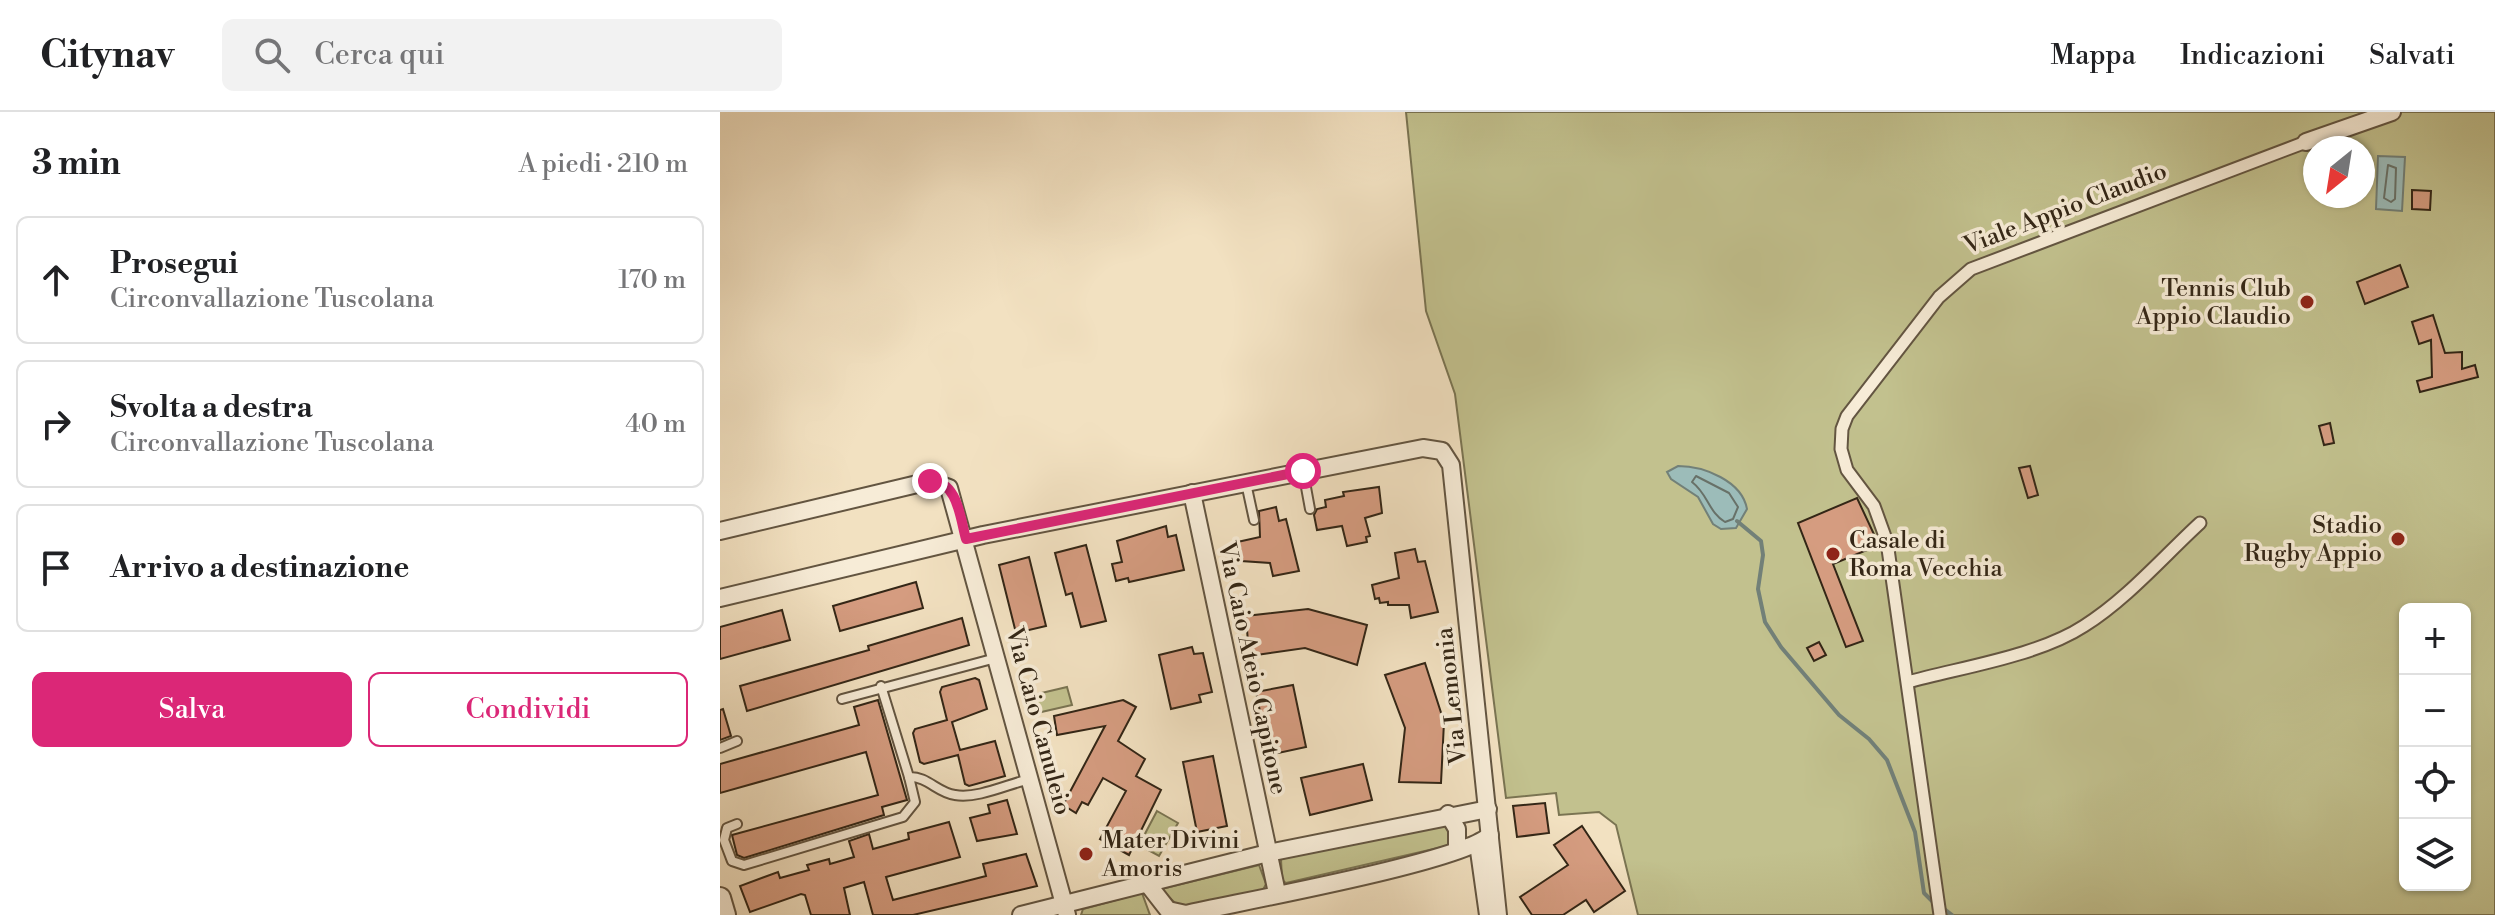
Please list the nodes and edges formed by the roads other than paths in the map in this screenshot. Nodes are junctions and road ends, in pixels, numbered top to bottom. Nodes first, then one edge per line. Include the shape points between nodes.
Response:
1 (2392, 112) edge
2 (2323, 136) edge
3 (2303, 143) edge
4 (1303, 471) junction
5 (1246, 482) junction
6 (1192, 493) junction
7 (1310, 509) dead end
8 (1254, 520) dead end
9 (2200, 523) dead end
10 (720, 531) edge
11 (966, 539) junction
12 (720, 598) edge
13 (997, 658) junction
14 (1908, 682) junction
15 (881, 686) junction
16 (842, 699) dead end
17 (737, 741) dead end
18 (720, 748) edge
19 (909, 777) junction
20 (1031, 779) junction
21 (1488, 809) junction
22 (1448, 814) junction
23 (737, 824) dead end
24 (1484, 839) junction
25 (1457, 850) junction
26 (1268, 853) junction
27 (1147, 883) junction
28 (1277, 893) junction
29 (720, 898) edge
30 (1065, 909) edge
31 (725, 915) edge
32 (1021, 915) edge
33 (1488, 915) edge
34 (1498, 915) edge
35 (1940, 915) edge

1 - 2 street, Viale Appio Claudio
3 - 14 street, Viale Appio Claudio via 1971,269 1939,297 1847,416 1841,449 1847,470 1883,526
4 - 5 street
4 - 7 lane
4 - 21 street, Via Lemonia via 1431,448 1447,455
5 - 6 street
5 - 8 lane
6 - 11 street
6 - 26 street, Via Caio Ateio Capitone
9 - 14 street via 2085,626 2043,645
10 - 11 street, Via Caio Canuleio via 934,481 953,494
11 - 12 street
11 - 13 street, Via Caio Canuleio
13 - 15 lane
13 - 20 street, Via Caio Canuleio
14 - 35 street, Viale Appio Claudio
15 - 16 lane
15 - 19 lane
17 - 18 lane
19 - 20 lane via 960,796
19 - 23 lane via 915,802 903,817 744,865 732,861 724,840 727,828
20 - 30 street, Via Caio Canuleio
21 - 22 street
21 - 24 street, Via Lemonia
22 - 25 street via 1457,829
22 - 26 street
24 - 25 street
24 - 33 street, Via Lemonia
24 - 34 street, Via Lemonia
25 - 28 street
26 - 27 street
26 - 28 street, Via Caio Ateio Capitone
27 - 28 street via 1165,907 1179,914
27 - 30 street
29 - 31 street
30 - 32 street

